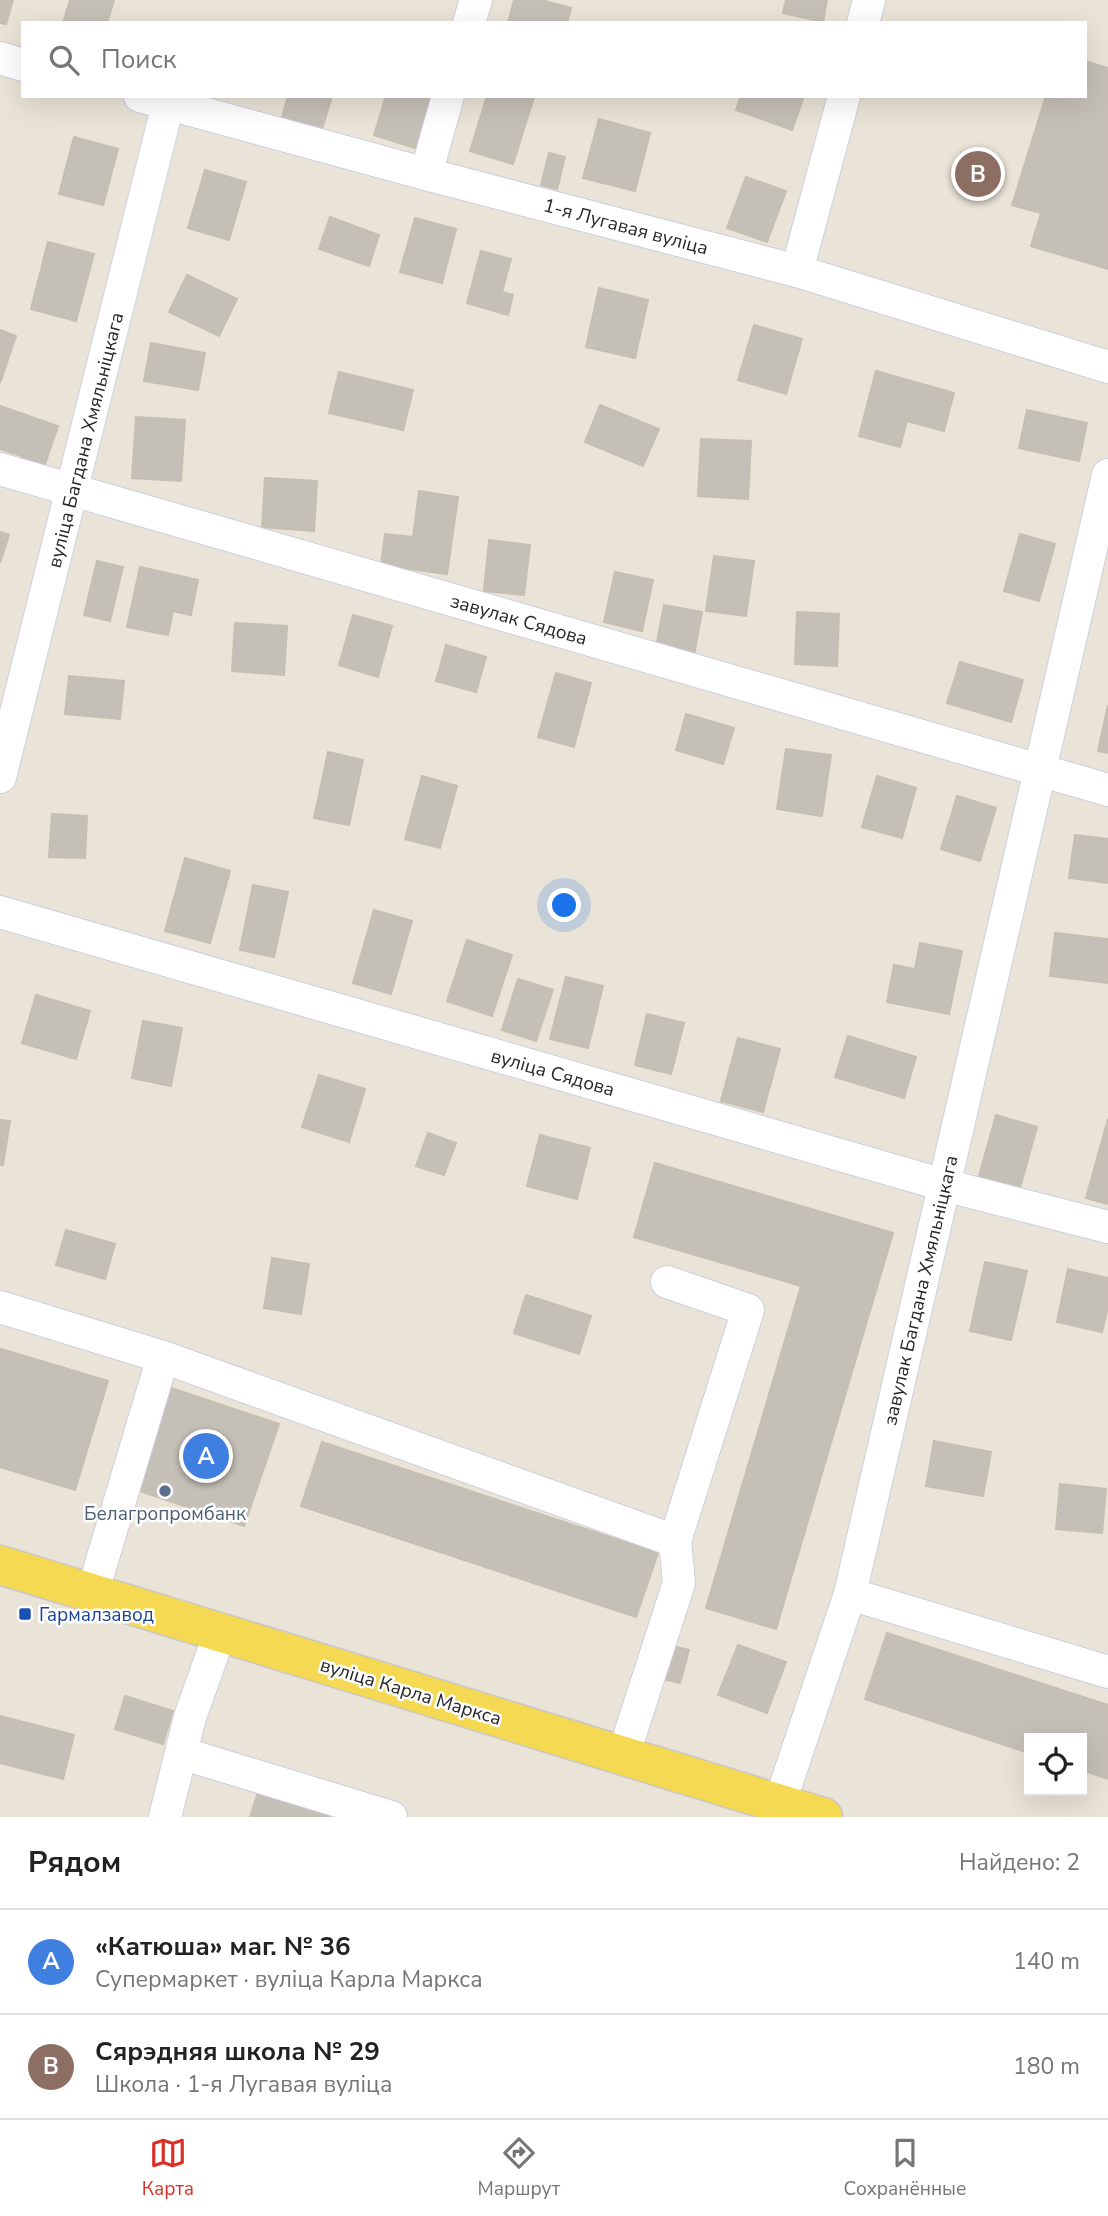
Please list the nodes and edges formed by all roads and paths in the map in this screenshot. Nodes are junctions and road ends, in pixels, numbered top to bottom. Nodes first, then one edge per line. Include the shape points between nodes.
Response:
1 (476, 0) edge
2 (870, 0) edge
3 (470, 21) edge
4 (864, 21) edge
5 (0, 58) edge
6 (21, 64) edge
7 (447, 98) edge
8 (843, 98) edge
9 (154, 100) edge
10 (426, 174) junction
11 (797, 271) junction
12 (1108, 367) edge
13 (0, 469) edge
14 (1108, 475) edge
15 (73, 490) junction
16 (1039, 769) junction
17 (0, 776) edge
18 (1108, 790) edge
19 (0, 912) edge
20 (944, 1185) junction
21 (1108, 1227) edge
22 (667, 1282) dead end
23 (0, 1307) edge
24 (163, 1357) junction
25 (675, 1541) junction
26 (0, 1565) edge
27 (92, 1594) junction
28 (850, 1594) junction
29 (220, 1633) junction
30 (1108, 1672) edge
31 (181, 1753) junction
32 (623, 1756) junction
33 (777, 1810) edge
34 (165, 1817) edge
35 (391, 1817) edge
36 (823, 1817) edge

1 - 3 street
2 - 4 street
5 - 6 street
7 - 10 street
8 - 11 street
9 - 10 street, 1-я Лугавая вуліца
9 - 15 street, вуліца Багдана Хмяльніцкага
10 - 11 street, 1-я Лугавая вуліца
11 - 12 street, 1-я Лугавая вуліца
13 - 15 street, завулак Сядова
14 - 16 street, завулак Багдана Хмяльніцкага
15 - 16 street, завулак Сядова
15 - 17 street, вуліца Багдана Хмяльніцкага
16 - 18 street
16 - 20 street, завулак Багдана Хмяльніцкага
19 - 20 street, вуліца Сядова
20 - 21 street, вуліца Сядова
20 - 28 street, завулак Багдана Хмяльніцкага
22 - 25 street via 748,1310
23 - 24 street
24 - 25 street
24 - 27 street
25 - 32 street via 678,1583
26 - 27 main road, вуліца Карла Маркса
27 - 29 main road, вуліца Карла Маркса
28 - 30 street
28 - 33 street, завулак Багдана Хмяльніцкага
29 - 31 street
29 - 32 main road, вуліца Карла Маркса
31 - 34 street
31 - 35 street
32 - 33 main road, вуліца Карла Маркса
33 - 36 main road, вуліца Карла Маркса

